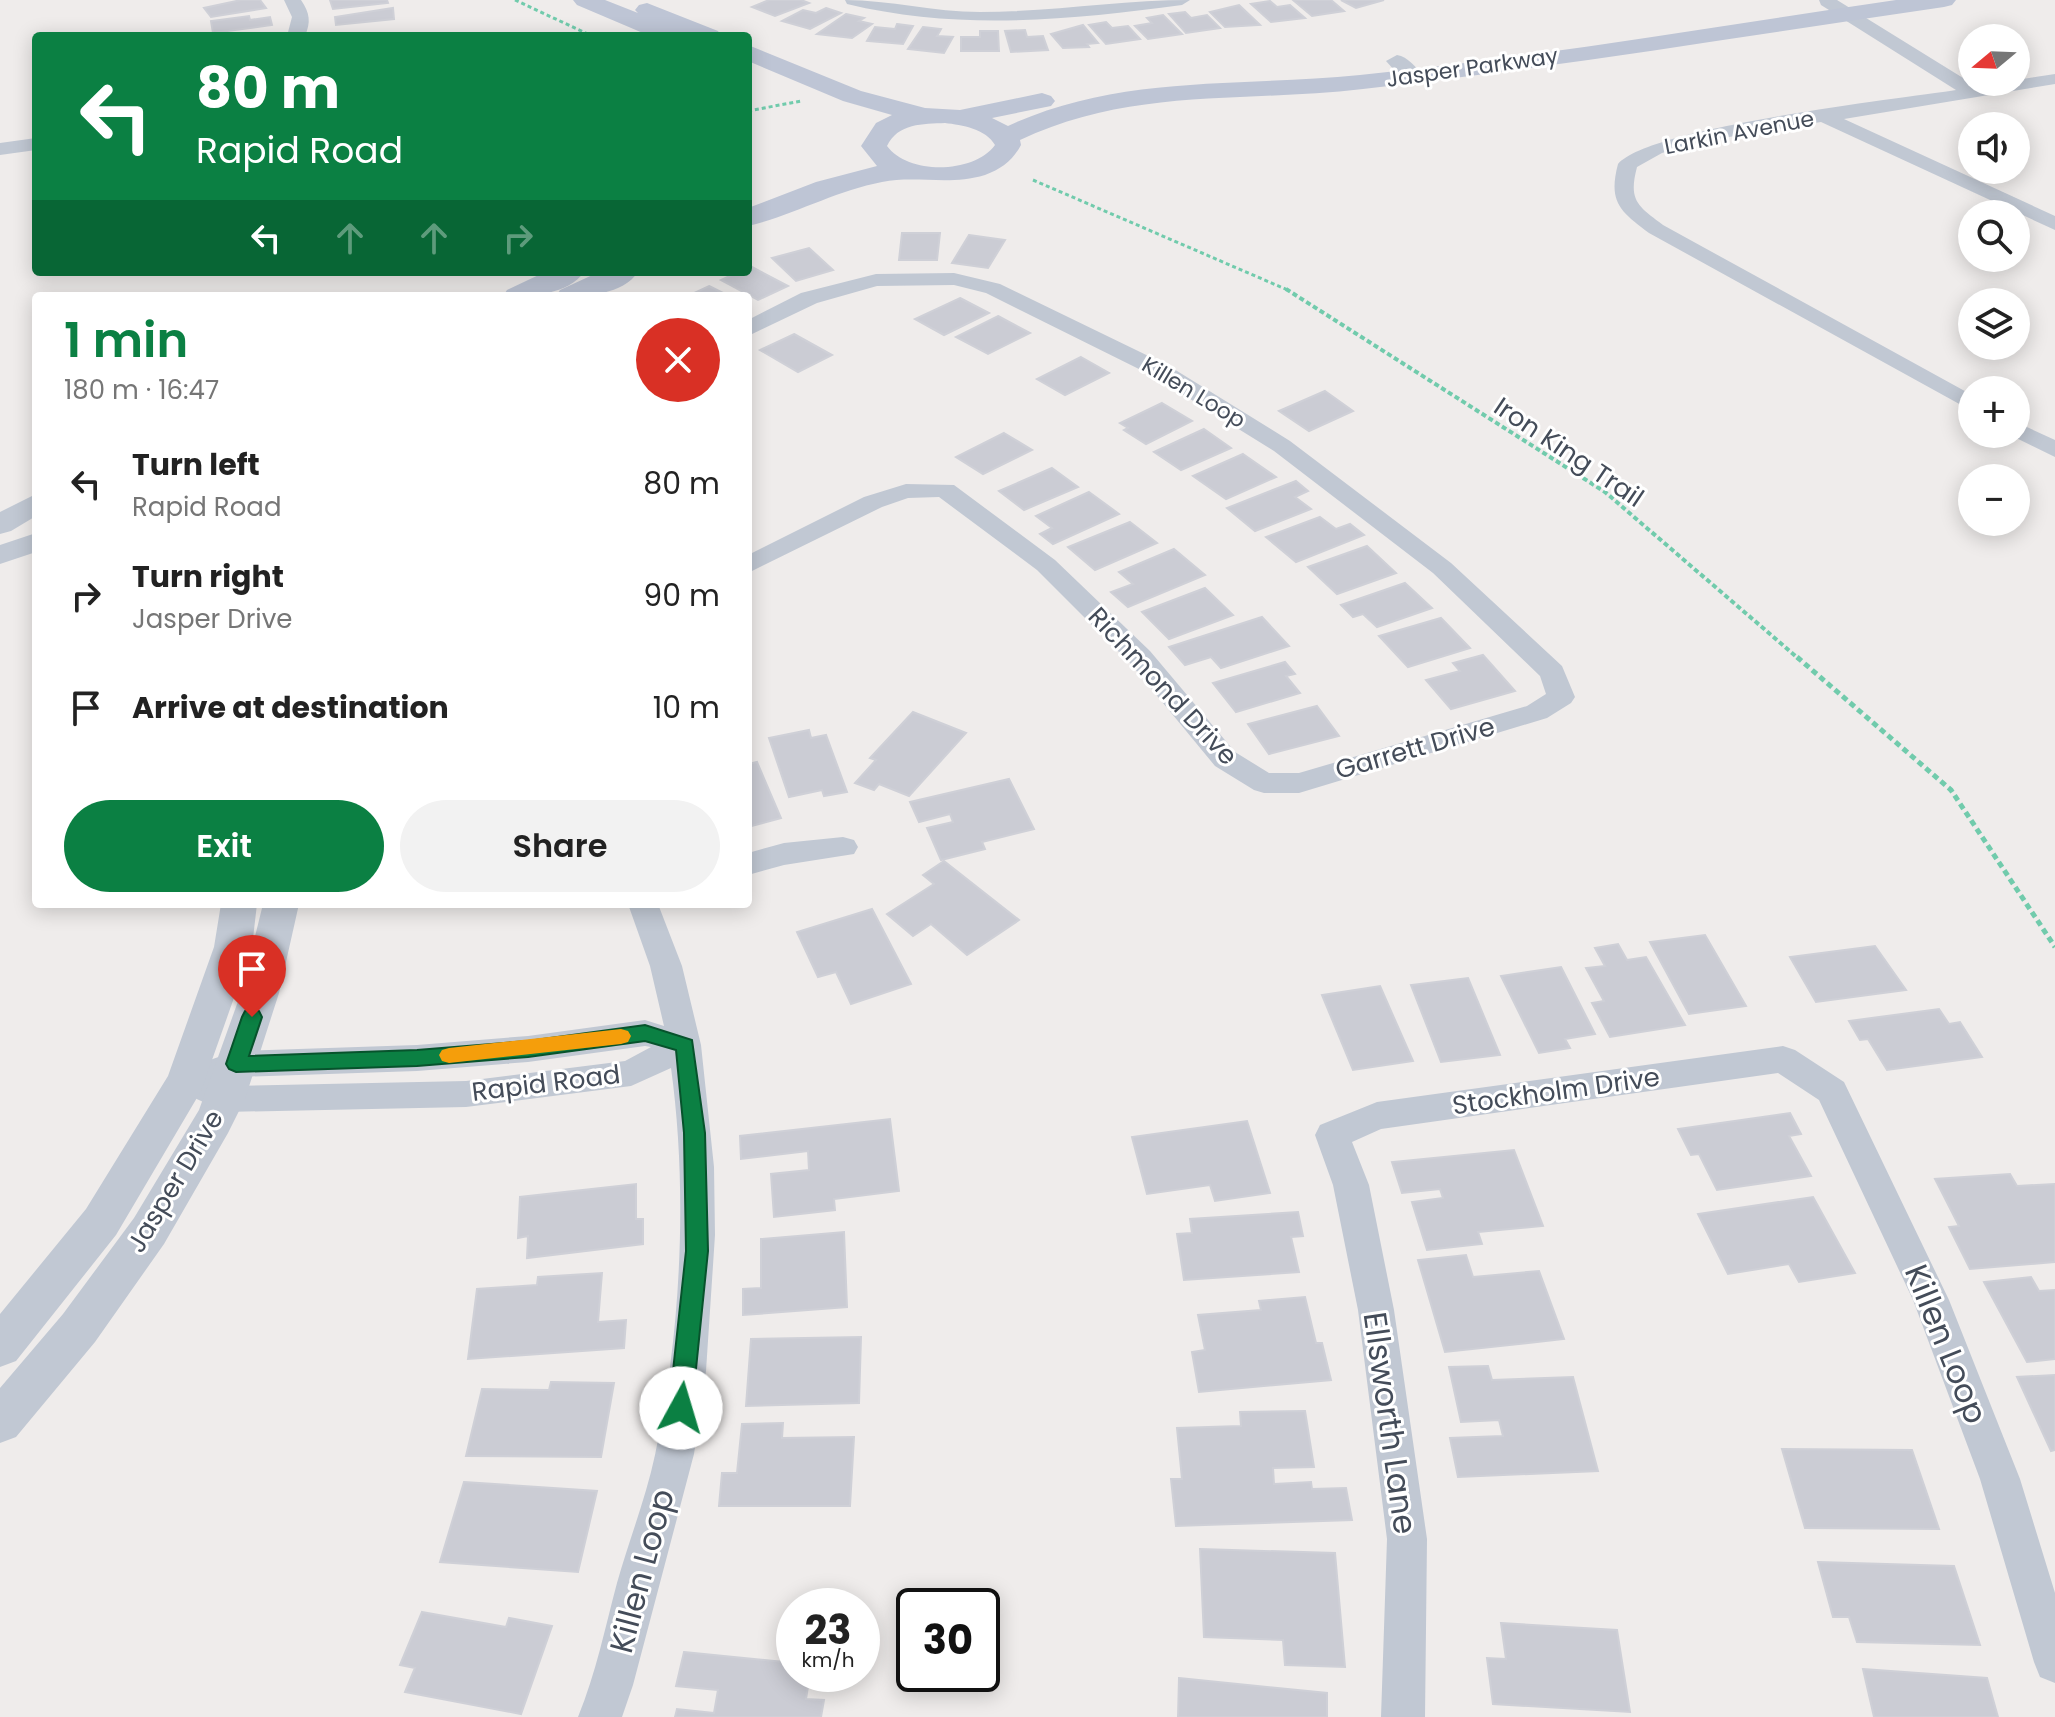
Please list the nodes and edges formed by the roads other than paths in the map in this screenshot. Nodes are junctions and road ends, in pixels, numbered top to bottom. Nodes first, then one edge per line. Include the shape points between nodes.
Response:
1 (292, 0) edge
2 (585, 0) edge
3 (623, 0) edge
4 (853, 0) edge
5 (1182, 0) edge
6 (1944, 0) edge
7 (1846, 5) edge
8 (298, 32) edge
9 (661, 32) edge
10 (699, 32) edge
11 (752, 54) edge
12 (1404, 68) junction
13 (752, 69) edge
14 (1958, 71) edge
15 (2055, 79) edge
16 (2030, 81) edge
17 (1958, 88) edge
18 (924, 116) junction
19 (965, 116) junction
20 (1823, 116) junction
21 (881, 132) junction
22 (1005, 137) junction
23 (32, 145) edge
24 (0, 149) edge
25 (907, 170) junction
26 (752, 192) edge
27 (752, 216) edge
28 (2055, 224) edge
29 (560, 276) edge
30 (614, 276) edge
31 (526, 292) edge
32 (580, 292) edge
33 (752, 327) edge
34 (1958, 396) edge
35 (2030, 437) edge
36 (2055, 450) edge
37 (32, 505) edge
38 (0, 525) edge
39 (32, 543) edge
40 (0, 555) edge
41 (752, 563) edge
42 (1561, 697) joint
43 (1264, 783) joint
44 (843, 847) dead end
45 (752, 863) edge
46 (238, 908) edge
47 (280, 908) edge
48 (645, 908) edge
49 (685, 1045) junction
50 (1783, 1059) joint
51 (216, 1081) junction
52 (1332, 1135) joint
53 (0, 1347) edge
54 (0, 1422) edge
55 (2055, 1662) edge
56 (600, 1717) edge
57 (1403, 1717) edge

1 - 8 street via 301,11
2 - 9 main road
3 - 10 main road
4 - 5 street via 924,14 995,18
6 - 7 main road, Jasper Parkway
7 - 12 main road, Jasper Parkway
7 - 14 street
11 - 18 main road via 852,96
12 - 19 main road, Jasper Parkway via 1153,80
12 - 22 main road, Jasper Parkway via 1356,83 1145,95 1073,108
13 - 21 main road via 846,104
15 - 16 street, Larkin Avenue
17 - 20 street, Larkin Avenue
18 - 19 main road
18 - 21 main road
19 - 22 main road
20 - 28 street
20 - 34 street, Larkin Avenue via 1655,149 1628,164 1621,188 1625,205 1669,237
21 - 25 main road via 874,146 878,156
21 - 26 main road via 844,155
22 - 25 main road via 1001,156 971,170
23 - 24 street
25 - 27 main road via 835,183
29 - 31 main road
30 - 32 main road
33 - 42 street, Killen Loop via 809,298 876,280 954,279 993,288 1161,371 1282,446 1442,568 1552,672
35 - 36 street
37 - 38 street
39 - 40 street
41 - 43 street, Richmond Drive via 873,502 906,491 945,490 1046,565 1140,657 1225,759
42 - 43 street, Garrett Drive via 1537,712 1299,783
44 - 45 street
46 - 51 street, Jasper Drive
47 - 51 street, Jasper Drive via 260,993
48 - 49 street, Killen Loop via 662,946
49 - 51 street, Rapid Road via 631,1073 466,1094
49 - 56 street, Killen Loop via 697,1251 678,1439
50 - 52 street, Stockholm Drive via 1377,1116
50 - 55 street, Killen Loop via 1832,1091 1931,1300 2000,1479
51 - 53 street, Jasper Drive
51 - 54 street, Jasper Drive via 149,1231 79,1328
52 - 57 street, Ellsworth Lane via 1351,1185 1376,1310 1407,1539

